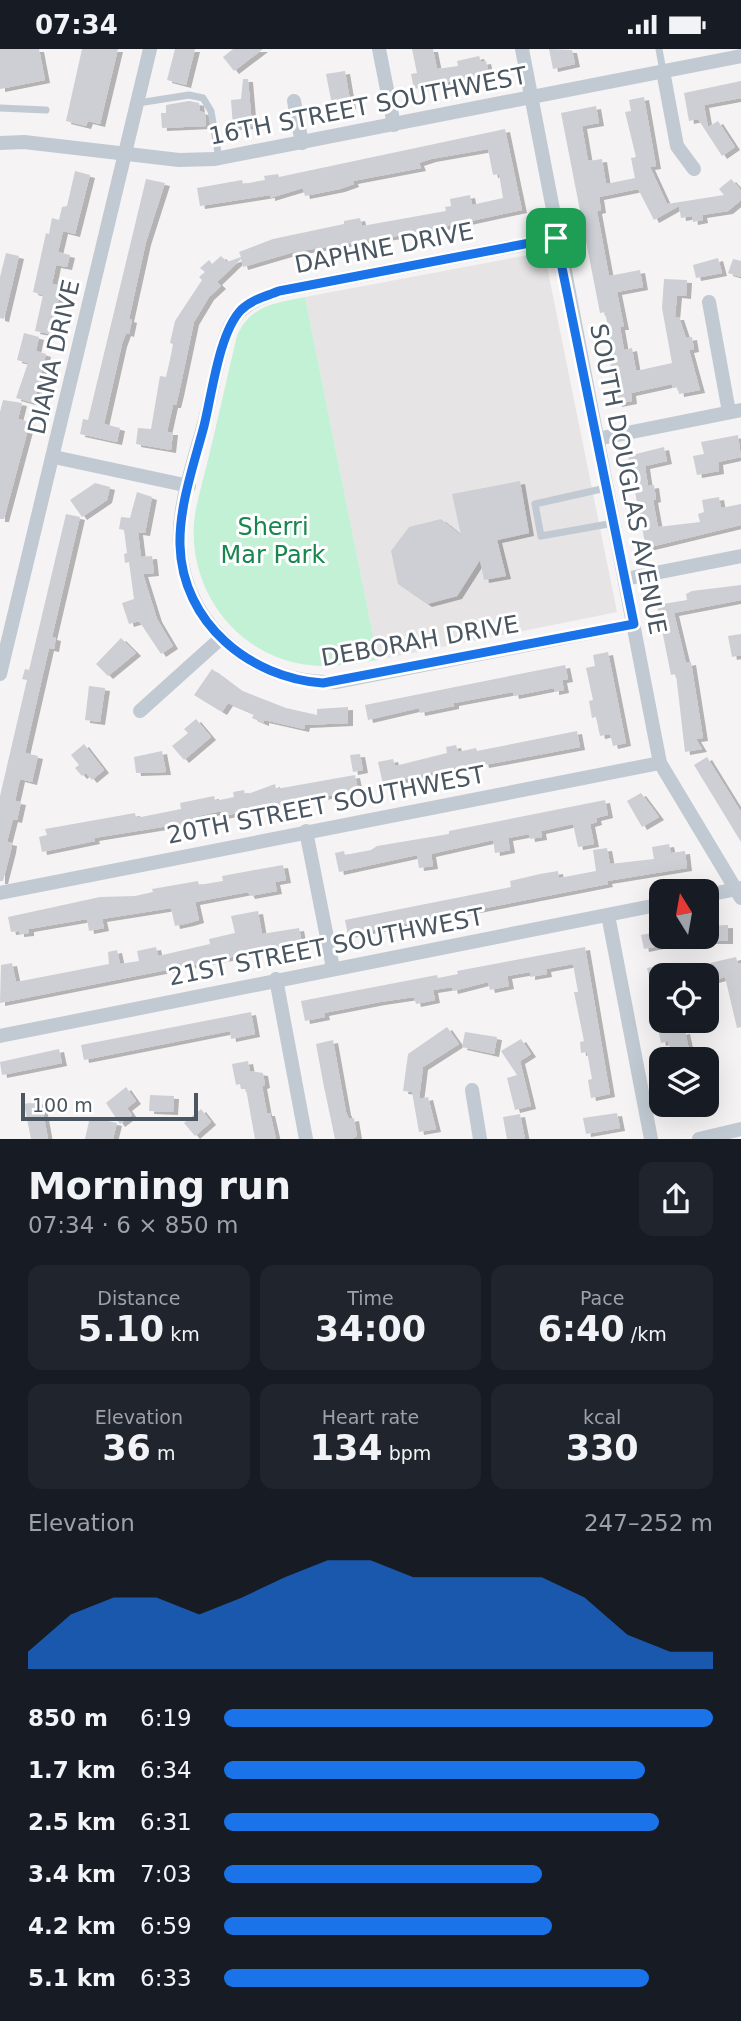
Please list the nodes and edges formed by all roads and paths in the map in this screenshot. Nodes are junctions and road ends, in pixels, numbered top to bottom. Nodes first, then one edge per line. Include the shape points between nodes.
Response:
1 (150, 49) edge
2 (379, 49) edge
3 (522, 49) edge
4 (659, 49) edge
5 (741, 56) edge
6 (663, 71) junction
7 (532, 99) junction
8 (293, 101) dead end
9 (137, 104) junction
10 (0, 108) edge
11 (46, 110) dead end
12 (394, 125) junction
13 (0, 143) edge
14 (302, 143) junction
15 (125, 152) junction
16 (219, 159) junction
17 (694, 169) dead end
18 (556, 238) junction
19 (709, 302) dead end
20 (735, 411) edge
21 (597, 439) junction
22 (54, 457) junction
23 (189, 486) junction
24 (607, 488) junction
25 (614, 523) junction
26 (741, 556) edge
27 (625, 579) junction
28 (634, 624) junction
29 (220, 639) junction
30 (0, 674) edge
31 (140, 711) dead end
32 (660, 763) junction
33 (306, 831) junction
34 (739, 892) edge
35 (0, 893) edge
36 (719, 894) edge
37 (649, 907) edge
38 (608, 915) junction
39 (334, 968) junction
40 (276, 979) junction
41 (0, 1036) edge
42 (472, 1090) dead end
43 (741, 1129) edge
44 (306, 1139) edge
45 (480, 1139) edge
46 (651, 1139) edge
47 (699, 1139) edge

1 - 9 street, DIANA DRIVE
2 - 12 street
3 - 7 street, SOUTH DOUGLAS AVENUE
4 - 6 lane
5 - 6 street, 16TH STREET SOUTHWEST
6 - 7 street, 16TH STREET SOUTHWEST
6 - 17 street via 677,146
7 - 12 street, 16TH STREET SOUTHWEST
7 - 18 street, SOUTH DOUGLAS AVENUE
8 - 14 street
9 - 15 street, DIANA DRIVE
9 - 16 lane via 190,95 203,98 211,111
10 - 11 lane
12 - 14 street, 16TH STREET SOUTHWEST
13 - 15 street, 16TH STREET SOUTHWEST
14 - 16 street, 16TH STREET SOUTHWEST
15 - 16 street, 16TH STREET SOUTHWEST via 179,160
15 - 22 street, DIANA DRIVE
18 - 21 street, SOUTH DOUGLAS AVENUE
18 - 23 street, DAPHNE DRIVE via 279,291 250,303 234,320 226,338
19 - 20 street
20 - 21 street
21 - 24 street, SOUTH DOUGLAS AVENUE
22 - 23 street
22 - 30 street, DIANA DRIVE
23 - 29 street, DEBORAH DRIVE via 181,560 202,614
24 - 25 street, SOUTH DOUGLAS AVENUE
24 - 25 lane via 535,504 541,536
25 - 27 street, SOUTH DOUGLAS AVENUE
26 - 27 street
27 - 28 street, SOUTH DOUGLAS AVENUE
28 - 29 street, DEBORAH DRIVE via 323,683 272,673
28 - 32 street, SOUTH DOUGLAS AVENUE
29 - 31 street
32 - 33 street, 20TH STREET SOUTHWEST
32 - 34 street, SOUTH DOUGLAS AVENUE
33 - 35 street, 20TH STREET SOUTHWEST
33 - 39 street
34 - 36 street
37 - 38 street, 21ST STREET SOUTHWEST
38 - 39 street, 21ST STREET SOUTHWEST
38 - 46 street
39 - 40 street, 21ST STREET SOUTHWEST
40 - 41 street, 21ST STREET SOUTHWEST
40 - 44 street
42 - 45 street
43 - 47 street

